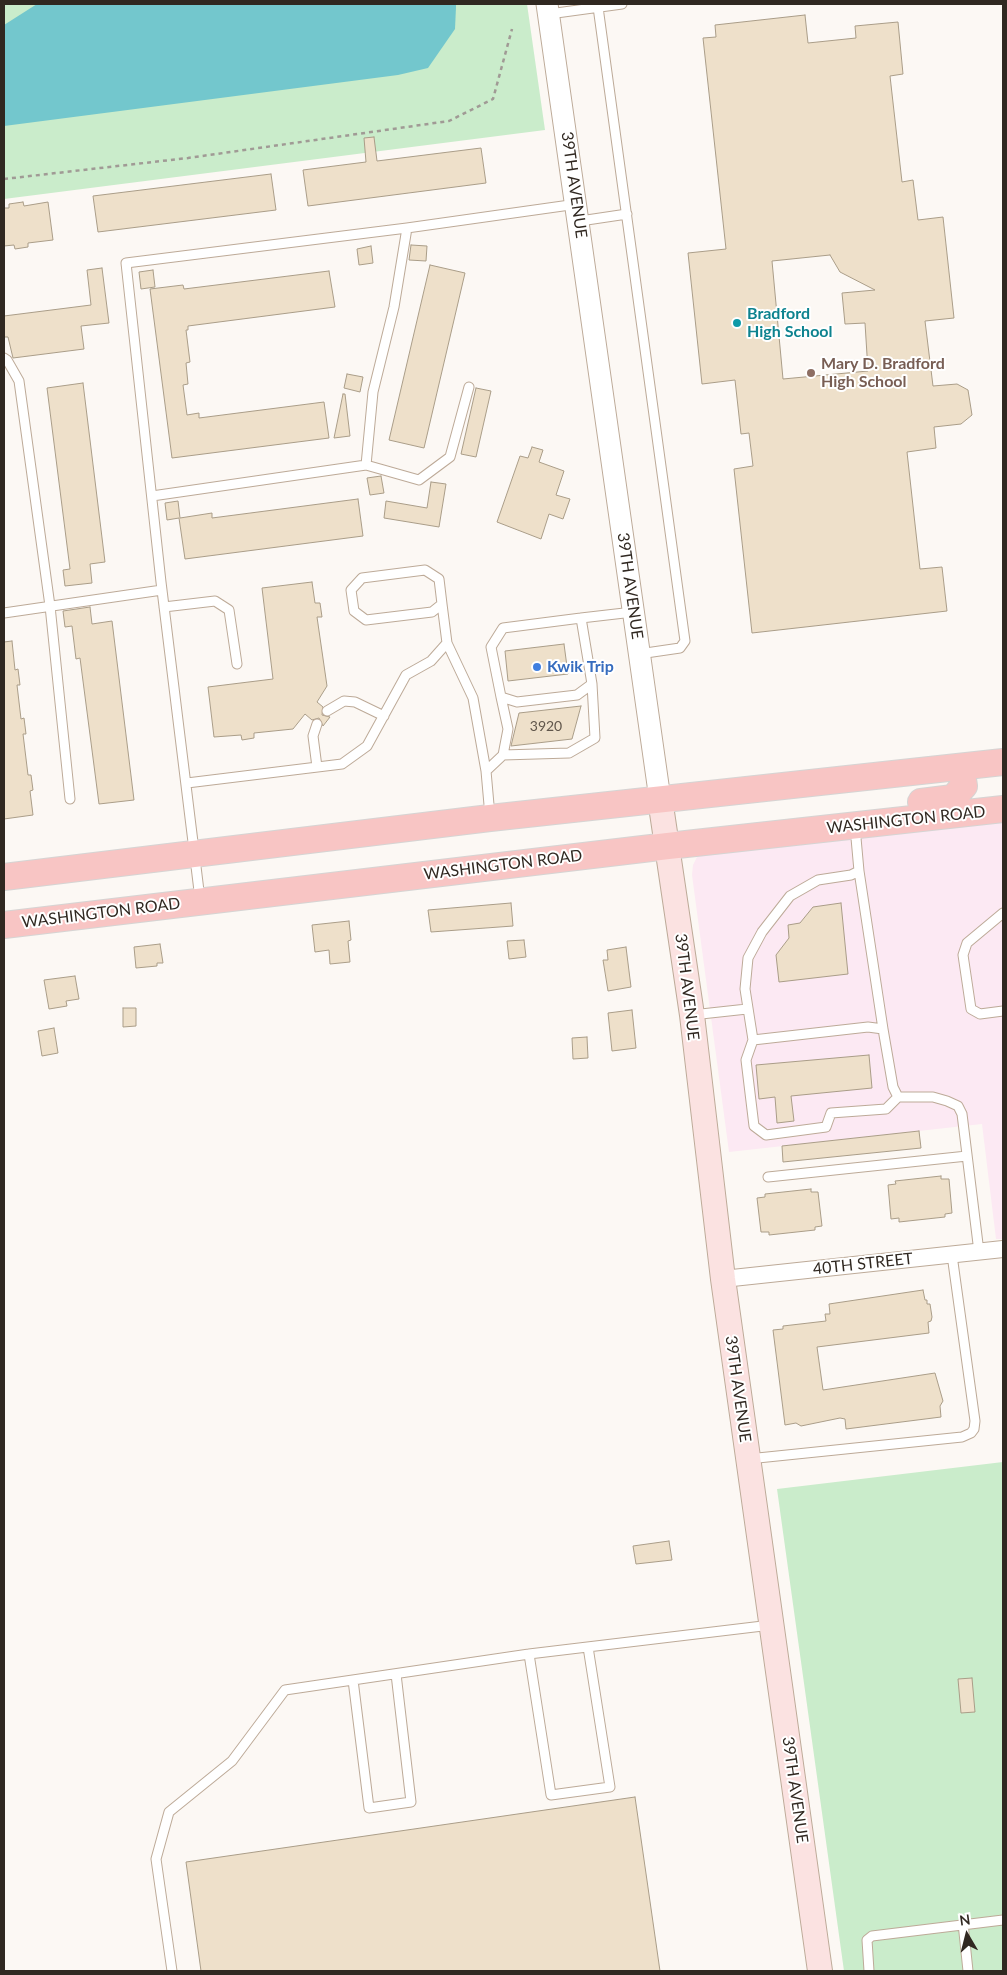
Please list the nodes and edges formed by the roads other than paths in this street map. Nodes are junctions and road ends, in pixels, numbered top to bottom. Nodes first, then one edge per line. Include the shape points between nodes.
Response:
1 (622, 4) edge
2 (598, 7) junction
3 (548, 9) edge
4 (578, 213) junction
5 (628, 214) junction
6 (406, 228) junction
7 (4, 358) edge
8 (469, 387) dead end
9 (366, 465) junction
10 (152, 496) junction
11 (162, 590) junction
12 (442, 604) junction
13 (50, 606) junction
14 (164, 608) junction
15 (633, 612) junction
16 (4, 613) edge
17 (581, 618) junction
18 (447, 643) junction
19 (639, 654) junction
20 (237, 664) dead end
21 (592, 684) junction
22 (501, 697) junction
23 (327, 711) dead end
24 (384, 716) junction
25 (317, 724) dead end
26 (503, 755) junction
27 (1003, 762) edge
28 (317, 767) junction
29 (961, 767) junction
30 (486, 771) junction
31 (187, 783) junction
32 (70, 799) dead end
33 (660, 799) junction
34 (1003, 809) edge
35 (490, 818) junction
36 (847, 826) junction
37 (668, 846) junction
38 (196, 853) junction
39 (859, 871) junction
40 (4, 877) edge
41 (200, 901) junction
42 (1003, 913) edge
43 (4, 925) edge
44 (747, 1009) junction
45 (1003, 1011) edge
46 (692, 1015) junction
47 (883, 1030) junction
48 (753, 1040) junction
49 (898, 1097) junction
50 (968, 1156) junction
51 (768, 1177) dead end
52 (1003, 1249) edge
53 (979, 1252) junction
54 (952, 1255) junction
55 (723, 1279) junction
56 (748, 1459) junction
57 (771, 1624) junction
58 (588, 1647) junction
59 (529, 1654) junction
60 (396, 1674) junction
61 (353, 1680) junction
62 (1003, 1920) edge
63 (962, 1923) junction
64 (172, 1971) edge
65 (820, 1971) edge
66 (869, 1971) edge
67 (968, 1971) edge

1 - 2 lane
2 - 3 lane
2 - 5 lane
3 - 4 street, 39TH AVENUE
4 - 5 lane
4 - 6 lane
4 - 15 street, 39TH AVENUE
5 - 19 lane via 685,641 680,648
6 - 9 lane via 394,307 373,392
6 - 10 lane via 126,263
7 - 13 lane via 19,381
8 - 9 lane via 450,457 441,466 419,480
9 - 10 lane
10 - 11 lane
11 - 13 lane
11 - 14 lane
12 - 12 lane via 432,612 366,620 354,611 351,590 362,578 425,570 439,579
12 - 18 lane
13 - 16 lane
13 - 32 lane
14 - 20 lane via 214,601 229,610
14 - 31 lane
15 - 17 lane
15 - 19 street, 39TH AVENUE
17 - 21 lane
17 - 22 lane via 503,628 491,646
18 - 24 lane via 431,661 406,675
18 - 30 lane via 473,698
19 - 33 street, 39TH AVENUE
21 - 22 lane via 578,695 517,702
21 - 26 lane via 595,738 569,753
22 - 26 lane via 508,729
23 - 24 lane via 344,701 355,702
24 - 28 lane via 367,746 342,764
25 - 28 lane via 313,736
26 - 30 lane
27 - 29 main road
28 - 31 lane
29 - 33 main road
29 - 36 main road via 964,786 953,798 875,808
30 - 35 lane
31 - 38 lane
33 - 35 main road
33 - 37 main road, 39TH AVENUE
34 - 36 main road, WASHINGTON ROAD
35 - 38 main road
36 - 37 main road, WASHINGTON ROAD
36 - 39 lane
37 - 41 main road, WASHINGTON ROAD
37 - 46 main road, 39TH AVENUE
38 - 40 main road
38 - 41 lane
39 - 44 lane via 818,880 790,896 762,932 748,958
39 - 47 lane
41 - 43 main road, WASHINGTON ROAD
42 - 45 lane via 967,943 963,955 971,1009 980,1014
44 - 46 lane
44 - 48 lane
46 - 55 main road, 39TH AVENUE
47 - 48 lane via 868,1027
47 - 49 lane via 893,1087
48 - 49 lane via 746,1060 754,1126 766,1136 826,1127 831,1113 886,1109
49 - 50 lane via 933,1097 958,1106
50 - 51 lane
50 - 53 lane
52 - 53 street, 40TH STREET
53 - 54 street, 40TH STREET
54 - 55 street, 40TH STREET
54 - 56 lane via 975,1421 970,1433 962,1437
55 - 56 main road, 39TH AVENUE
56 - 57 main road, 39TH AVENUE
57 - 58 lane
57 - 65 main road, 39TH AVENUE
58 - 59 lane
58 - 59 lane via 610,1787 551,1795
59 - 60 lane
60 - 61 lane
60 - 61 lane via 411,1802 369,1808
61 - 64 lane via 285,1690 232,1761 169,1812 156,1859
62 - 63 lane
63 - 66 lane via 872,1936 867,1940
63 - 67 lane

